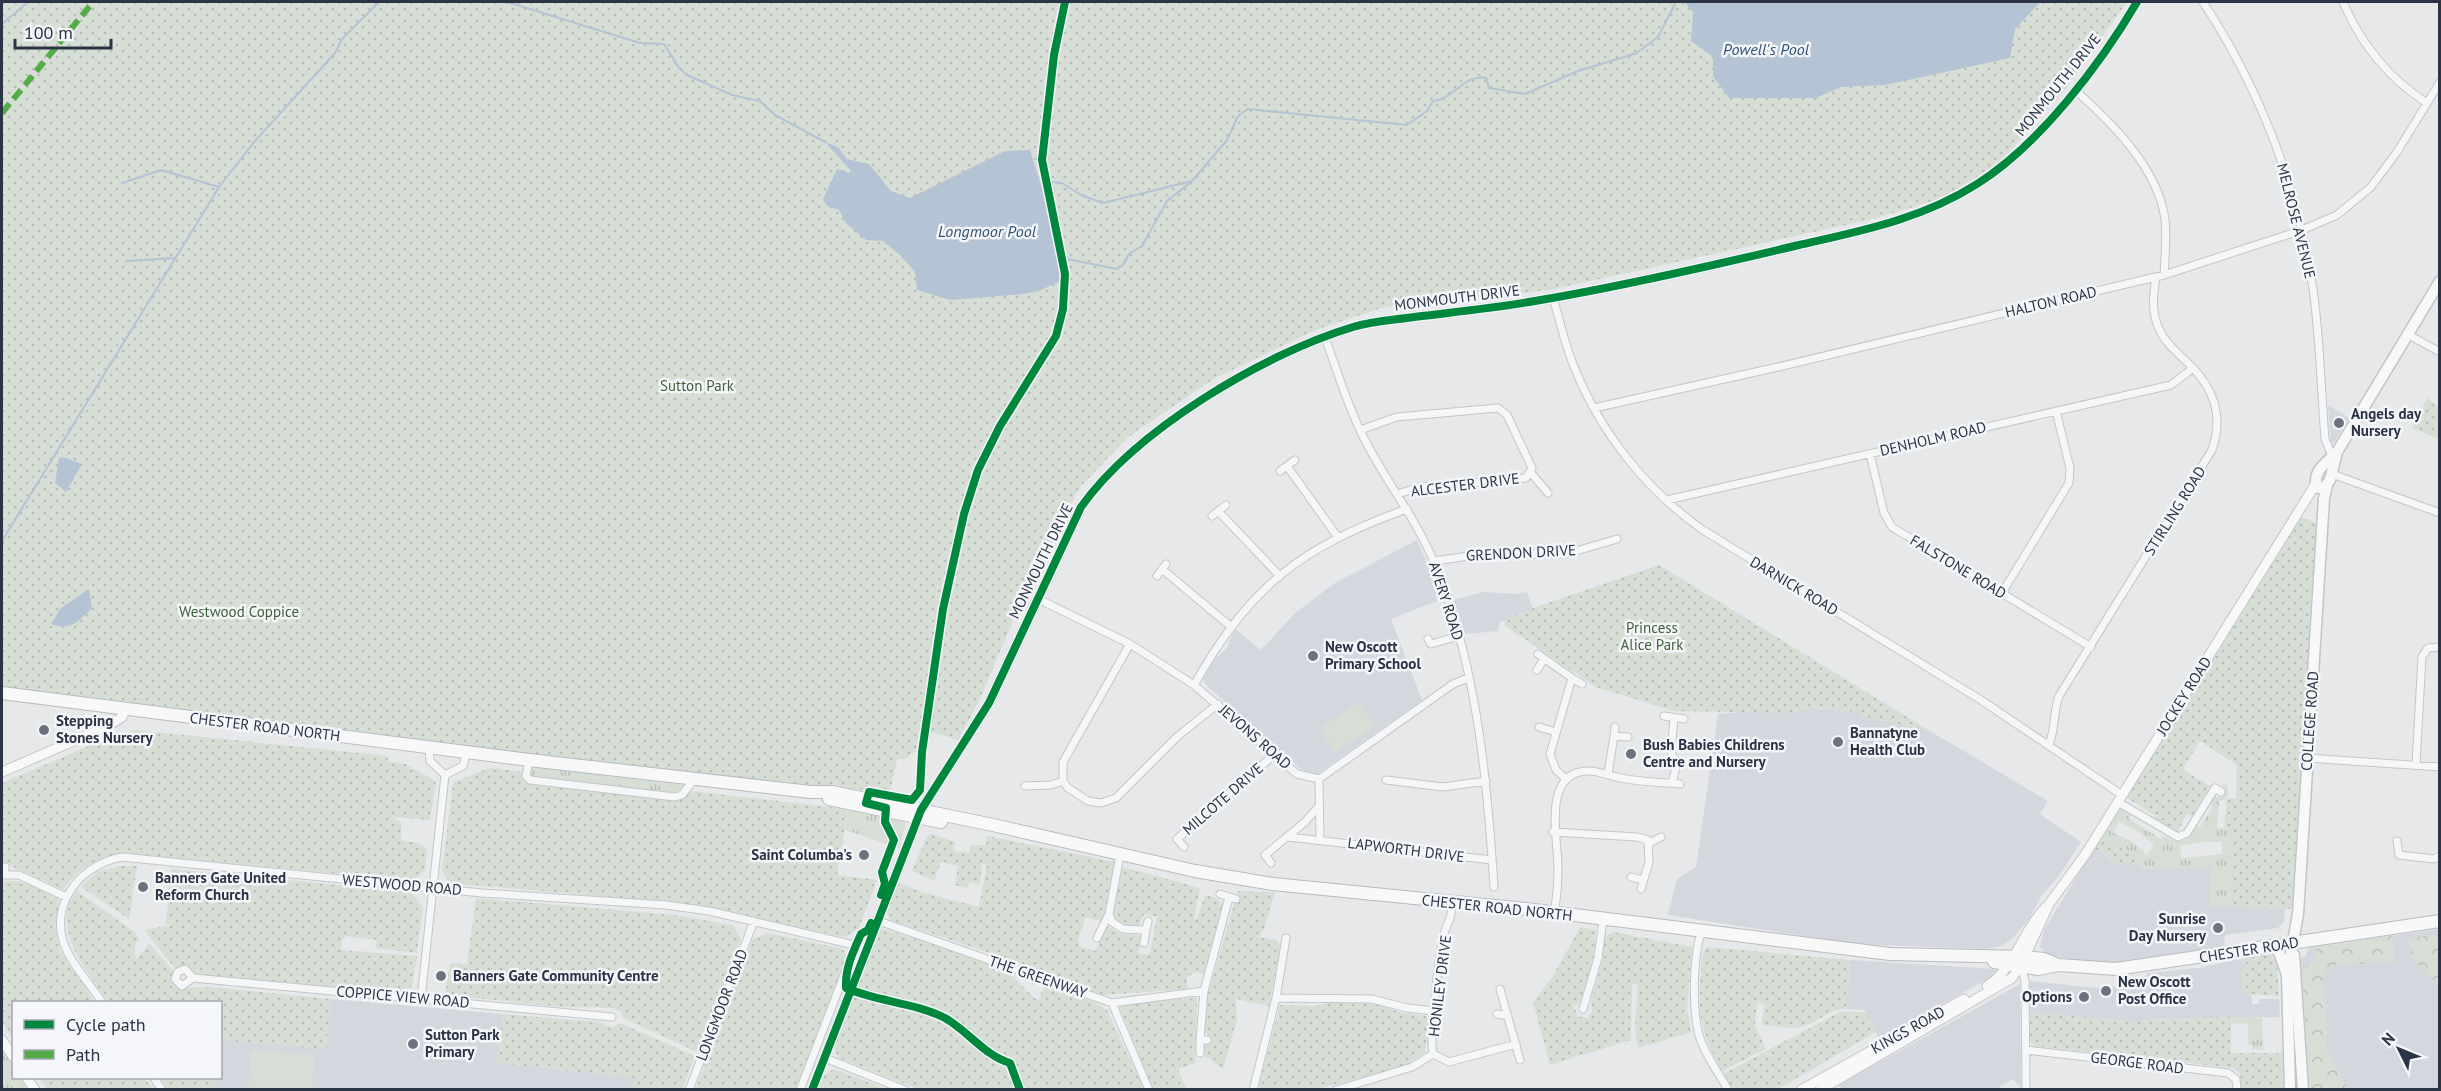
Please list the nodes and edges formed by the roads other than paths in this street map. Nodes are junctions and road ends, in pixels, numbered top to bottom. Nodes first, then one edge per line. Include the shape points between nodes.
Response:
1 (2137, 2) edge
2 (2203, 2) edge
3 (2343, 2) edge
4 (2439, 82) edge
5 (2075, 90) junction
6 (2427, 103) junction
7 (2302, 230) junction
8 (2164, 275) junction
9 (2156, 277) junction
10 (2439, 281) edge
11 (1553, 298) junction
12 (2408, 334) junction
13 (1325, 338) junction
14 (2439, 352) edge
15 (2193, 368) junction
16 (1594, 408) junction
17 (2056, 411) junction
18 (1360, 430) junction
19 (1870, 454) junction
20 (2334, 454) junction
21 (1295, 460) dead end
22 (2329, 470) junction
23 (1532, 473) junction
24 (2320, 486) junction
25 (1548, 493) dead end
26 (1398, 494) junction
27 (1667, 500) junction
28 (1226, 505) dead end
29 (1407, 509) junction
30 (2439, 513) edge
31 (1337, 536) junction
32 (1617, 539) dead end
33 (1434, 561) junction
34 (1157, 576) dead end
35 (1280, 576) junction
36 (2002, 593) junction
37 (1038, 598) junction
38 (1230, 626) junction
39 (1459, 636) junction
40 (1130, 644) junction
41 (1430, 644) dead end
42 (2091, 647) junction
43 (2439, 647) edge
44 (1537, 670) dead end
45 (1468, 678) junction
46 (1572, 678) junction
47 (1194, 684) junction
48 (1582, 684) dead end
49 (2, 693) edge
50 (1218, 704) junction
51 (120, 710) junction
52 (1664, 716) dead end
53 (1674, 718) junction
54 (1683, 719) dead end
55 (1539, 727) dead end
56 (1615, 727) dead end
57 (1556, 732) junction
58 (1614, 736) junction
59 (1628, 737) dead end
60 (2049, 744) junction
61 (429, 746) junction
62 (467, 751) junction
63 (1276, 753) junction
64 (2307, 758) junction
65 (529, 760) junction
66 (2416, 764) junction
67 (2439, 767) edge
68 (2, 772) edge
69 (1608, 774) junction
70 (445, 775) junction
71 (695, 778) junction
72 (1319, 779) junction
73 (1566, 779) junction
74 (1386, 780) dead end
75 (1063, 781) junction
76 (1486, 781) junction
77 (1025, 786) dead end
78 (2218, 787) dead end
79 (2120, 799) junction
80 (1318, 807) junction
81 (919, 814) junction
82 (1553, 832) junction
83 (1288, 837) junction
84 (1661, 837) dead end
85 (1320, 840) junction
86 (2397, 841) dead end
87 (1650, 843) junction
88 (1184, 847) dead end
89 (1120, 855) junction
90 (2437, 857) edge
91 (1492, 860) junction
92 (1271, 863) dead end
93 (2435, 868) dead end
94 (3, 872) edge
95 (1631, 877) dead end
96 (1644, 880) junction
97 (1494, 887) dead end
98 (431, 888) junction
99 (1641, 889) dead end
100 (1220, 894) dead end
101 (66, 897) junction
102 (1452, 903) junction
103 (1554, 913) junction
104 (1109, 914) junction
105 (876, 920) junction
106 (1603, 920) junction
107 (754, 921) junction
108 (1148, 921) dead end
109 (2439, 921) edge
110 (1146, 930) junction
111 (1701, 932) junction
112 (1097, 938) dead end
113 (1286, 938) dead end
114 (1144, 943) dead end
115 (2293, 943) junction
116 (856, 944) junction
117 (2271, 946) junction
118 (867, 948) junction
119 (2017, 960) junction
120 (2287, 975) junction
121 (193, 978) dead end
122 (1500, 989) dead end
123 (1203, 991) junction
124 (1276, 998) junction
125 (421, 999) junction
126 (101, 1001) edge
127 (1112, 1004) junction
128 (1583, 1009) dead end
129 (1434, 1011) junction
130 (1497, 1014) dead end
131 (1508, 1016) junction
132 (612, 1017) dead end
133 (2, 1040) edge
134 (1516, 1044) junction
135 (2026, 1050) junction
136 (1200, 1053) dead end
137 (1433, 1054) junction
138 (12, 1055) edge
139 (825, 1058) junction
140 (1520, 1060) dead end
141 (1833, 1086) edge
142 (689, 1089) edge
143 (800, 1089) edge
144 (812, 1089) edge
145 (905, 1089) edge
146 (1149, 1089) edge
147 (1253, 1089) edge
148 (1335, 1089) edge
149 (1728, 1089) edge
150 (1801, 1089) edge
151 (1820, 1089) edge
152 (2026, 1089) edge
153 (2237, 1089) edge
154 (2290, 1089) edge
155 (2302, 1089) edge

1 - 5 street, MONMOUTH DRIVE
2 - 7 street, MELROSE AVENUE via 2240,62 2275,138
3 - 6 street via 2370,52 2401,85
4 - 6 street, HALTON ROAD
5 - 8 street via 2118,133 2151,181 2164,217
5 - 11 street, MONMOUTH DRIVE via 2002,167 1946,202 1911,218 1714,266
6 - 7 street, HALTON ROAD via 2371,187 2337,215
7 - 8 street, HALTON ROAD
7 - 20 street, MELROSE AVENUE via 2313,291 2325,439
8 - 9 street, HALTON ROAD
9 - 15 street, STIRLING ROAD via 2152,302 2159,330
9 - 16 street, HALTON ROAD
10 - 12 main road
11 - 13 street, MONMOUTH DRIVE via 1383,321
11 - 16 street, DARNICK ROAD via 1575,368
12 - 14 street
12 - 20 main road
13 - 18 street, AVERY ROAD
13 - 37 street, MONMOUTH DRIVE via 1223,388 1170,422 1113,468 1081,507
15 - 17 street, DENHOLM ROAD via 2171,385
15 - 42 street, STIRLING ROAD via 2209,387 2217,405 2218,429 2212,450
16 - 27 street, DARNICK ROAD via 1633,465
17 - 19 street, DENHOLM ROAD
17 - 36 street via 2070,468 2069,483
18 - 23 street, ALCESTER DRIVE via 1397,417 1498,408 1507,415
18 - 26 street, AVERY ROAD
19 - 27 street, DENHOLM ROAD
19 - 36 street, FALSTONE ROAD via 1884,513 1892,527
20 - 22 main road
21 - 31 street via 1284,469
22 - 24 main road, COLLEGE ROAD via 2317,474
22 - 30 street
23 - 25 street, ALCESTER DRIVE
23 - 26 street, ALCESTER DRIVE via 1526,478 1419,487
24 - 64 main road, COLLEGE ROAD via 2324,498
24 - 79 street, JOCKEY ROAD
26 - 29 street, AVERY ROAD
27 - 60 street, DARNICK ROAD via 1703,530
28 - 35 street via 1215,513
29 - 31 street
29 - 33 street, AVERY ROAD
31 - 35 street
32 - 33 street, GRENDON DRIVE via 1607,538 1566,554 1476,555
33 - 39 street, AVERY ROAD
34 - 38 street via 1164,567
35 - 38 street
36 - 42 street, FALSTONE ROAD
37 - 40 street, JEVONS ROAD
37 - 81 street, MONMOUTH DRIVE via 976,727
38 - 47 street
39 - 41 street
39 - 45 street, AVERY ROAD
40 - 47 street, JEVONS ROAD
40 - 75 street via 1063,762
42 - 60 street, STIRLING ROAD via 2059,696
43 - 66 street via 2428,648 2422,657
44 - 46 street via 1541,657
45 - 72 street via 1453,684
45 - 76 street, AVERY ROAD
46 - 48 street
46 - 57 street
47 - 50 street, JEVONS ROAD
49 - 51 highway, CHESTER ROAD NORTH
50 - 63 street, JEVONS ROAD
50 - 75 street via 1178,736 1116,798 1101,803 1088,801
51 - 61 highway, CHESTER ROAD NORTH
51 - 68 street via 119,719
52 - 53 street
53 - 54 street
53 - 69 street via 1671,751 1676,763 1676,784
55 - 57 street
56 - 58 street
57 - 73 street via 1550,754 1556,770
58 - 59 street
58 - 69 street
60 - 79 street, DARNICK ROAD
61 - 62 highway, CHESTER ROAD NORTH
61 - 70 street via 430,762
62 - 65 highway, CHESTER ROAD NORTH
62 - 70 street via 463,766
63 - 72 street, JEVONS ROAD via 1297,774
63 - 88 street, MILCOTE DRIVE via 1177,839
64 - 66 street
64 - 115 main road, COLLEGE ROAD
65 - 71 highway, CHESTER ROAD NORTH
65 - 71 street via 526,776 530,780 675,797 682,795
66 - 67 street
69 - 73 street via 1582,771
70 - 98 street
71 - 81 highway, CHESTER ROAD NORTH via 832,792
72 - 80 street
73 - 82 street via 1557,802
74 - 76 street via 1443,787
75 - 77 street
76 - 91 street, AVERY ROAD
78 - 79 street, DARNICK ROAD via 2187,833 2178,837
79 - 119 street, JOCKEY ROAD via 2049,904
80 - 83 street
80 - 85 street
81 - 89 highway, CHESTER ROAD NORTH via 992,833 1021,832
81 - 105 street, MONMOUTH DRIVE
82 - 87 street via 1637,837
82 - 103 street via 1558,865
83 - 85 street, LAPWORTH DRIVE
83 - 92 street via 1265,855
84 - 87 street
85 - 91 street, LAPWORTH DRIVE
86 - 90 street via 2399,855
87 - 96 street
89 - 102 highway, CHESTER ROAD NORTH via 1273,884
89 - 104 street
90 - 93 street
91 - 97 street, AVERY ROAD
94 - 101 street via 19,875
95 - 96 street
96 - 99 street
98 - 101 street, WESTWOOD ROAD via 122,857 90,868
98 - 107 street, WESTWOOD ROAD via 666,905
98 - 125 street
100 - 123 street via 1232,898
101 - 126 street via 62,916 67,952
102 - 103 highway, CHESTER ROAD NORTH
102 - 129 street, HONILEY DRIVE
103 - 106 highway, CHESTER ROAD NORTH
104 - 110 street via 1116,927
104 - 112 street
105 - 118 street, MONMOUTH DRIVE
105 - 127 street, THE GREENWAY
106 - 111 highway, CHESTER ROAD NORTH
106 - 128 street via 1598,958
107 - 116 street, WESTWOOD ROAD
107 - 142 street, LONGMOOR ROAD
108 - 110 street
109 - 115 highway, CHESTER ROAD
110 - 114 street
111 - 119 highway, CHESTER ROAD NORTH via 1852,950
111 - 149 street via 1696,1020 1700,1037
113 - 124 street
115 - 117 highway, CHESTER ROAD
115 - 120 main road, COLLEGE ROAD
115 - 155 main road, COLLEGE ROAD
116 - 118 street, WESTWOOD ROAD
116 - 143 street
117 - 119 highway, CHESTER ROAD via 2116,969 2058,965 2044,959
117 - 120 main road, COLLEGE ROAD via 2279,952
118 - 139 street, MONMOUTH DRIVE
119 - 135 street via 2025,981
119 - 141 street, KINGS ROAD via 2006,982
119 - 150 street, KINGS ROAD via 1986,987
120 - 154 main road, COLLEGE ROAD
121 - 125 street, COPPICE VIEW ROAD
122 - 131 street
123 - 127 street
123 - 136 street
124 - 129 street via 1372,999
124 - 147 street
125 - 132 street, COPPICE VIEW ROAD
127 - 146 street
129 - 137 street, HONILEY DRIVE
130 - 131 street
131 - 134 street
133 - 138 street
134 - 137 street, HONILEY DRIVE via 1449,1062
134 - 140 street
135 - 152 street
135 - 153 street, GEORGE ROAD via 2228,1073 2236,1079
137 - 148 street via 1412,1067
139 - 144 street, MONMOUTH DRIVE
139 - 145 street
141 - 151 street, KINGS ROAD

